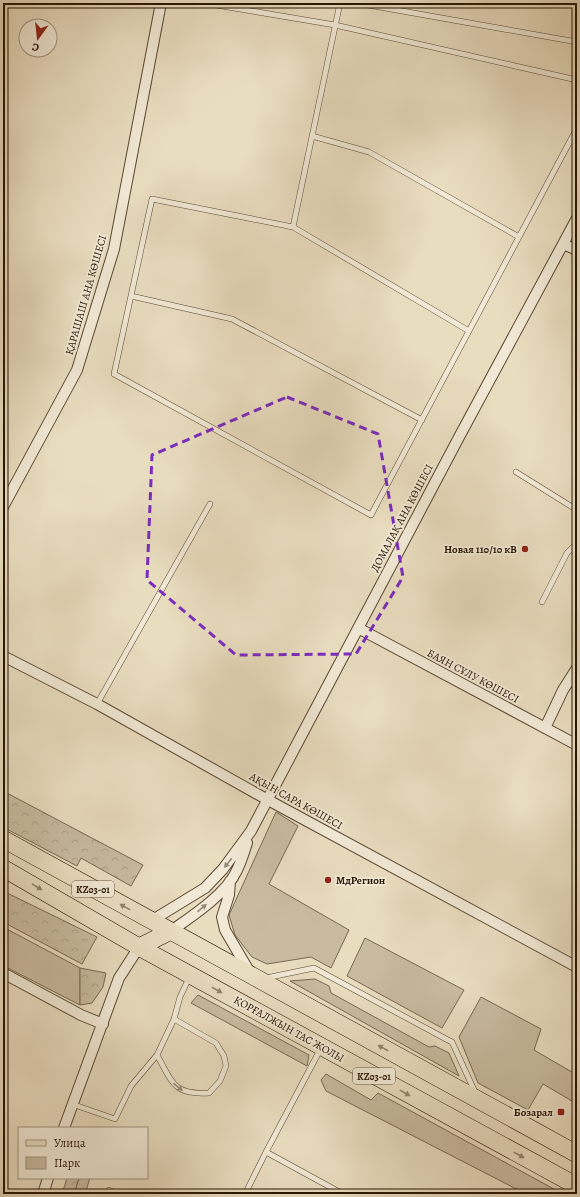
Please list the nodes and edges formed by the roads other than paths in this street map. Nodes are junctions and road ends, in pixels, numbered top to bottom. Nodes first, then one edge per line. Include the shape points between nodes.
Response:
1 (161, 3) edge
2 (204, 3) edge
3 (340, 3) edge
4 (357, 3) edge
5 (335, 25) junction
6 (577, 42) edge
7 (577, 80) edge
8 (577, 128) edge
9 (312, 136) junction
10 (577, 218) edge
11 (293, 227) junction
12 (519, 237) junction
13 (563, 244) junction
14 (577, 250) edge
15 (131, 296) junction
16 (469, 331) junction
17 (422, 420) junction
18 (516, 472) dead end
19 (210, 504) dead end
20 (3, 506) edge
21 (577, 510) edge
22 (577, 543) edge
23 (542, 602) dead end
24 (358, 628) junction
25 (3, 656) edge
26 (577, 668) edge
27 (97, 704) junction
28 (545, 728) junction
29 (577, 746) edge
30 (268, 800) junction
31 (251, 831) junction
32 (3, 839) edge
33 (3, 868) edge
34 (10, 876) edge
35 (230, 881) junction
36 (151, 921) junction
37 (171, 932) junction
38 (139, 948) junction
39 (577, 967) edge
40 (3, 973) edge
41 (190, 975) junction
42 (255, 977) junction
43 (174, 1019) junction
44 (103, 1024) junction
45 (322, 1047) junction
46 (157, 1055) junction
47 (478, 1100) junction
48 (72, 1104) junction
49 (64, 1127) edge
50 (266, 1152) junction
51 (577, 1154) edge
52 (48, 1179) edge
53 (577, 1186) edge
54 (43, 1194) edge
55 (108, 1194) edge
56 (117, 1194) edge
57 (245, 1194) edge
58 (343, 1194) edge

1 - 20 street, ҚАРАШАШ АНА КӨШЕСІ via 114,249 77,370
2 - 5 lane
3 - 5 lane
4 - 6 lane
5 - 7 lane
5 - 9 lane
8 - 12 lane
9 - 11 lane
9 - 12 lane via 369,152
10 - 13 street, ДОМАЛАҚ АНА КӨШЕСІ
11 - 15 lane via 152,199
11 - 16 lane
12 - 16 lane
13 - 14 street
13 - 24 street, ДОМАЛАҚ АНА КӨШЕСІ
15 - 17 lane via 232,319
15 - 17 lane via 114,374 372,515
16 - 17 lane
18 - 21 lane
19 - 27 lane
22 - 23 lane via 567,552
24 - 28 street, БАЯН СҰЛУ КӨШЕСІ
24 - 30 street, ДОМАЛАҚ АНА КӨШЕСІ
25 - 27 street, АҚЫН САРА КӨШЕСІ
26 - 28 street
27 - 30 street, АҚЫН САРА КӨШЕСІ
28 - 29 street, БАЯН СҰЛУ КӨШЕСІ
30 - 31 street, ДОМАЛАҚ АНА КӨШЕСІ
30 - 39 street, АҚЫН САРА КӨШЕСІ
31 - 35 street, ДОМАЛАҚ АНА КӨШЕСІ via 236,872
31 -> 36 street, ДОМАЛАҚ АНА КӨШЕСІ via 227,864 205,888
36 -> 32 main road, KZ03-01
33 - 34 main road, ҚОРҒАЛЖЫН ТАС ЖОЛЫ / KZ03-01
34 -> 38 main road, ҚОРҒАЛЖЫН ТАС ЖОЛЫ / KZ03-01
37 -> 35 street, ДОМАЛАҚ АНА КӨШЕСІ via 203,907
35 - 42 street via 229,895 222,917 225,930
36 - 37 main road, KZ03-01
36 - 38 main road
37 - 38 main road
37 - 42 main road, KZ03-01
38 - 41 main road, ҚОРҒАЛЖЫН ТАС ЖОЛЫ / KZ03-01
38 - 44 street via 119,978
40 - 44 street
41 - 43 lane
41 -> 45 main road, ҚОРҒАЛЖЫН ТАС ЖОЛЫ / KZ03-01
47 -> 42 main road, KZ03-01
42 - 47 lane via 314,968 452,1042
43 - 46 lane
46 -> 43 lane via 170,1080 181,1091 209,1093 220,1081 226,1066 224,1056 216,1043
44 - 48 street
45 - 50 lane
45 -> 53 main road, ҚОРҒАЛЖЫН ТАС ЖОЛЫ / KZ03-01
46 - 48 lane via 131,1086 115,1119
47 - 51 main road, KZ03-01
48 - 49 street
50 - 57 lane
50 - 58 lane
52 - 54 street
55 - 56 lane via 110,1190

